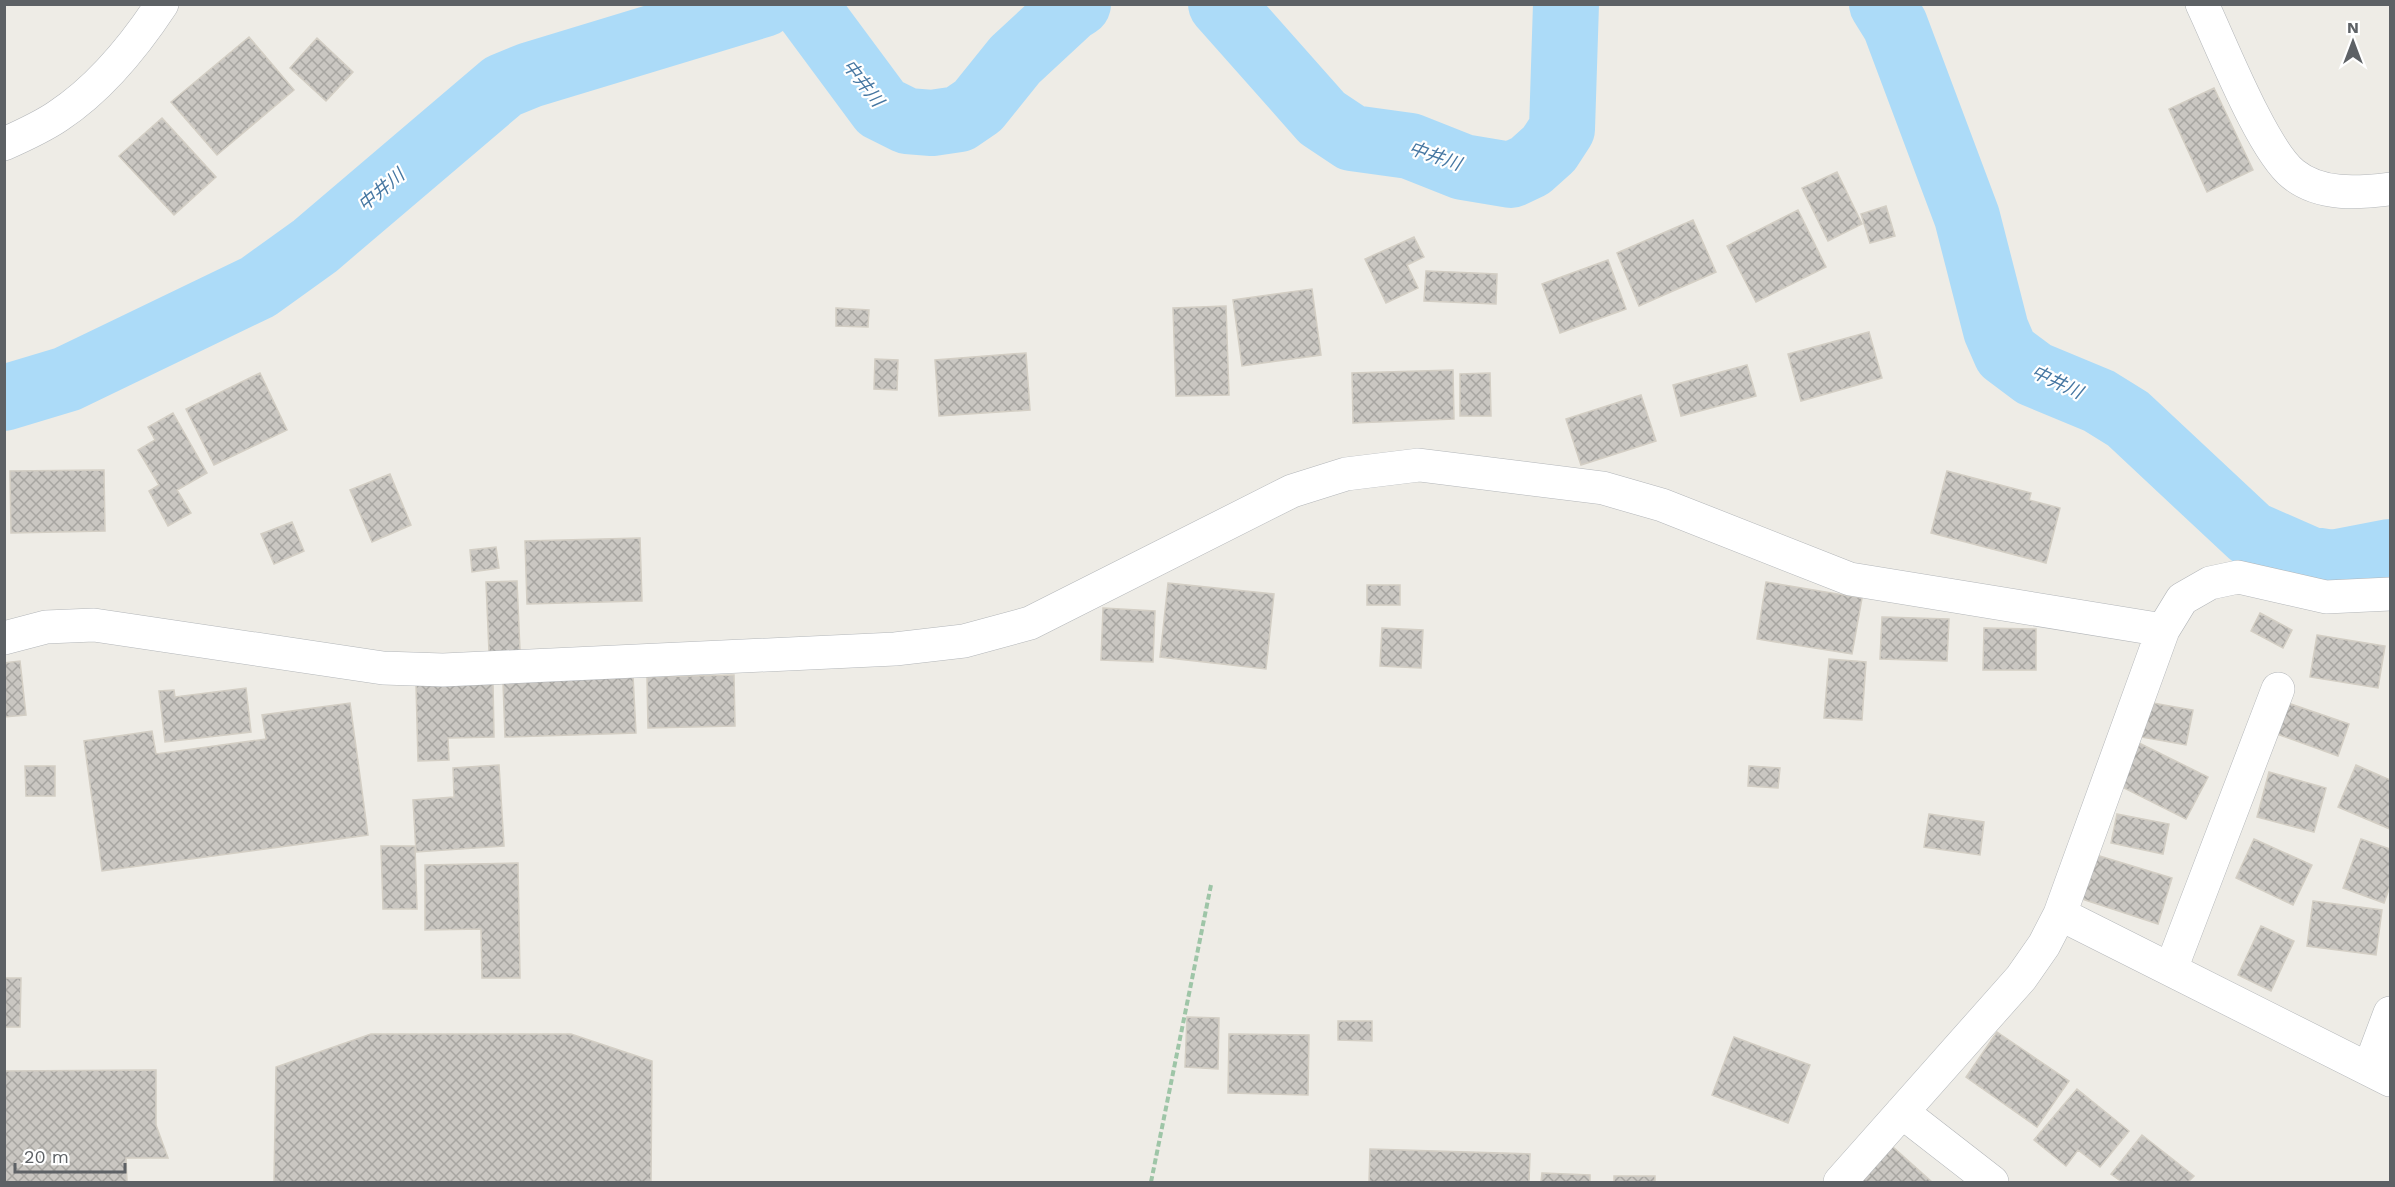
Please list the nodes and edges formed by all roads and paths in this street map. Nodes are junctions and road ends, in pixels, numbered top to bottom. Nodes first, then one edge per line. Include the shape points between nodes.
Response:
1 (162, 4) edge
2 (2202, 4) edge
3 (4, 144) edge
4 (2391, 189) edge
5 (2391, 594) edge
6 (2163, 630) junction
7 (4, 638) edge
8 (2278, 689) dead end
9 (1211, 885) dead end
10 (2060, 914) junction
11 (2171, 969) junction
12 (2391, 1013) edge
13 (2380, 1075) edge
14 (1902, 1112) junction
15 (1151, 1182) edge
16 (1840, 1182) edge
17 (1992, 1182) edge

1 - 3 street via 144,32 89,90 59,116
2 - 4 street via 2268,142 2293,174 2329,191
5 - 6 street via 2326,597 2238,577 2210,583 2182,599
6 - 7 street via 1850,579 1662,505 1603,488 1419,465 1346,474 1292,491 1059,610 1030,623 964,641 895,649 443,670 383,668 94,625 46,627
6 - 10 street
8 - 11 street
9 - 15 path
10 - 11 street
10 - 14 street via 2021,978
11 - 13 street
12 - 13 street
14 - 16 street
14 - 17 street

